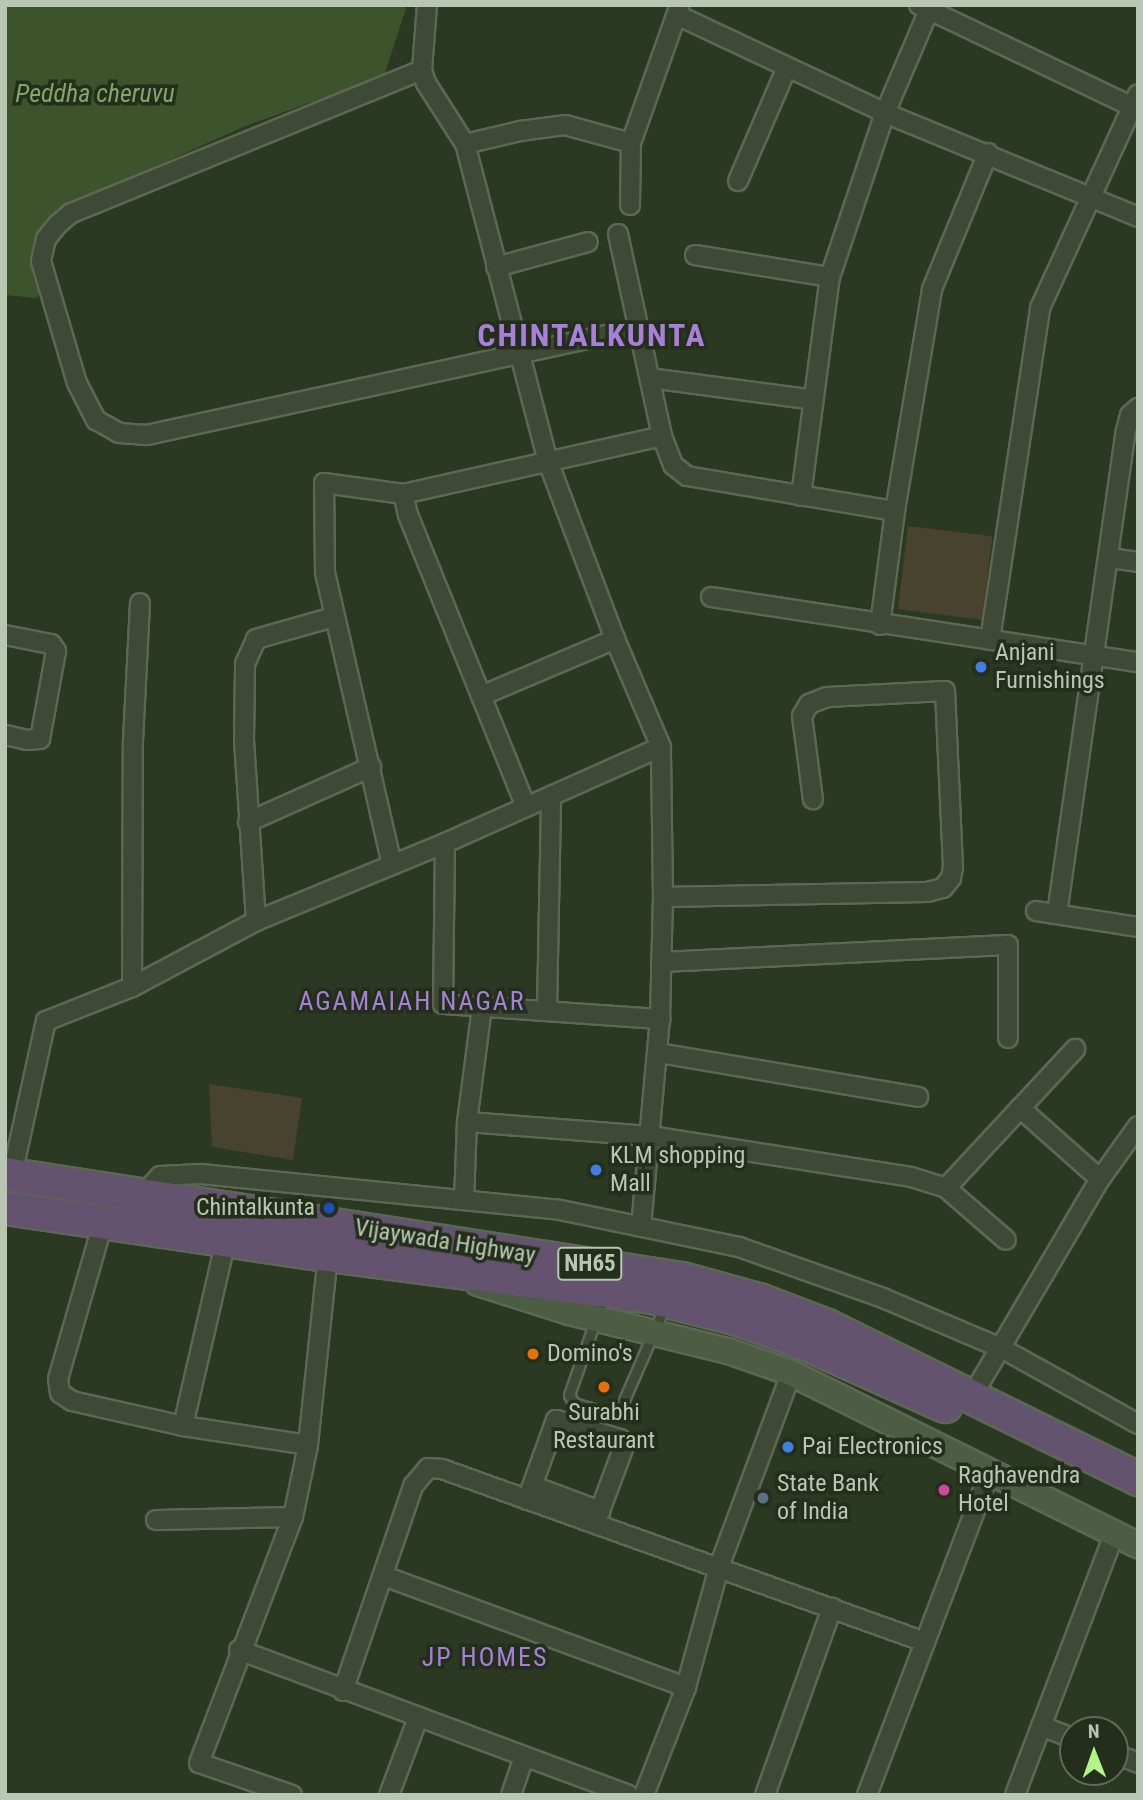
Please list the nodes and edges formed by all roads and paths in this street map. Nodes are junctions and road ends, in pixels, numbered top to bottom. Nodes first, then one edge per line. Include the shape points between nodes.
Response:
1 (427, 5) edge
2 (924, 8) edge
3 (678, 10) edge
4 (787, 67) junction
5 (422, 70) junction
6 (1135, 100) edge
7 (886, 113) junction
8 (631, 143) junction
9 (465, 144) junction
10 (988, 153) junction
11 (738, 181) dead end
12 (1089, 198) junction
13 (630, 205) dead end
14 (1138, 217) edge
15 (618, 234) dead end
16 (588, 242) dead end
17 (695, 255) dead end
18 (496, 267) junction
19 (830, 277) junction
20 (619, 332) dead end
21 (519, 355) junction
22 (650, 378) junction
23 (814, 400) junction
24 (1138, 408) edge
25 (662, 436) junction
26 (548, 462) junction
27 (403, 494) junction
28 (801, 496) junction
29 (895, 511) junction
30 (1110, 558) junction
31 (1138, 562) edge
32 (711, 597) dead end
33 (140, 603) dead end
34 (334, 617) junction
35 (880, 625) junction
36 (5, 635) edge
37 (615, 639) junction
38 (990, 640) junction
39 (1094, 656) junction
40 (1138, 662) edge
41 (481, 696) junction
42 (5, 735) edge
43 (661, 747) junction
44 (371, 768) junction
45 (551, 796) junction
46 (813, 799) dead end
47 (527, 807) junction
48 (248, 822) junction
49 (445, 843) junction
50 (392, 865) junction
51 (663, 897) junction
52 (1036, 911) dead end
53 (1057, 914) junction
54 (256, 921) junction
55 (1138, 927) edge
56 (661, 962) junction
57 (132, 987) junction
58 (482, 1007) junction
59 (547, 1011) junction
60 (660, 1018) junction
61 (1008, 1038) dead end
62 (1075, 1049) dead end
63 (659, 1053) junction
64 (918, 1097) dead end
65 (1020, 1108) junction
66 (467, 1122) junction
67 (1138, 1126) edge
68 (650, 1136) junction
69 (9, 1175) edge
70 (1100, 1179) junction
71 (946, 1188) junction
72 (143, 1195) junction
73 (464, 1200) junction
74 (5, 1208) edge
75 (103, 1223) junction
76 (641, 1227) junction
77 (226, 1240) junction
78 (1006, 1240) dead end
79 (328, 1255) junction
80 (667, 1301) junction
81 (601, 1305) junction
82 (653, 1332) junction
83 (1002, 1348) junction
84 (791, 1373) junction
85 (972, 1396) junction
86 (1138, 1424) edge
87 (183, 1426) junction
88 (308, 1445) junction
89 (990, 1472) junction
90 (1138, 1479) edge
91 (530, 1493) junction
92 (1138, 1502) edge
93 (293, 1517) junction
94 (597, 1517) junction
95 (156, 1520) dead end
96 (1115, 1532) junction
97 (1138, 1545) edge
98 (719, 1567) junction
99 (384, 1576) junction
100 (832, 1608) junction
101 (925, 1642) junction
102 (239, 1650) junction
103 (686, 1686) junction
104 (343, 1691) junction
105 (418, 1718) junction
106 (1041, 1726) junction
107 (1059, 1733) edge
108 (524, 1757) junction
109 (292, 1795) edge
110 (389, 1795) edge
111 (511, 1795) edge
112 (628, 1795) edge
113 (644, 1795) edge
114 (765, 1795) edge
115 (867, 1795) edge
116 (1015, 1795) edge

1 - 5 street
2 - 6 street
2 - 7 street
3 - 4 street
3 - 8 street
4 - 7 street
4 - 11 street
5 - 9 street
5 - 21 street via 70,214 58,224 46,239 41,261 77,383 96,420 119,433 147,435
6 - 12 street
7 - 10 street
7 - 19 street
8 - 9 street via 565,125
8 - 13 street
9 - 18 street
10 - 12 street
10 - 29 street via 932,289
12 - 14 street
12 - 38 street via 1039,316
15 - 22 street
16 - 18 street
17 - 19 street
18 - 21 street
19 - 23 street
20 - 21 street
21 - 26 street
22 - 23 street
22 - 25 street
23 - 28 street
24 - 30 street via 1130,415 1125,434
25 - 26 street
25 - 28 street via 673,466 687,476
26 - 27 street
26 - 37 street
27 - 34 street via 324,483 324,572
27 - 41 street
28 - 29 street
29 - 35 street
30 - 31 street
30 - 39 street
32 - 35 street
33 - 57 street via 133,741
34 - 44 street
34 - 48 street via 256,639 245,664
35 - 38 street
36 - 42 street via 51,644 56,651 40,738
37 - 41 street
37 - 43 street
38 - 39 street
39 - 40 street
39 - 53 street
41 - 47 street
43 - 45 street
43 - 51 street
44 - 48 street
44 - 50 street
45 - 47 street
45 - 59 street
46 - 51 street via 802,716 809,704 827,698 945,691 953,867 943,888
47 - 49 street
48 - 54 street
49 - 50 street
49 - 58 street via 443,1004
50 - 54 street
51 - 56 street
52 - 53 street
53 - 55 street
54 - 57 street
56 - 60 street
56 - 61 street via 1008,945
57 - 69 street via 46,1021
58 - 59 street
58 - 66 street
59 - 60 street
60 - 63 street
62 - 65 street
63 - 64 street
63 - 68 street
65 - 70 street
65 - 71 street
66 - 68 street
66 - 73 street
67 - 70 street
68 - 71 street via 911,1177
68 - 76 street
69 - 72 highway, Vijaywada Highway / NH65
70 - 83 street
71 - 78 street
72 - 73 street via 160,1176 201,1174
72 - 85 highway, Vijaywada Highway / NH65 via 682,1279 759,1300 827,1326
73 - 76 street via 559,1210
74 - 75 highway, Vijaywada Highway / NH65
75 - 77 highway, Vijaywada Highway / NH65
75 - 87 street via 58,1379 60,1393 72,1401
76 - 83 street via 739,1247 883,1298
77 - 79 highway, Vijaywada Highway / NH65
77 - 87 street
79 - 81 highway, Vijaywada Highway / NH65 via 444,1270
79 - 88 street
80 - 81 highway, Vijaywada Highway / NH65
80 - 82 lane
80 - 92 highway, Vijaywada Highway / NH65 via 803,1342 961,1413
81 - 82 street
81 - 82 lane via 569,1395 574,1403 611,1414 621,1407
82 - 84 street
83 - 85 street
83 - 86 street
84 - 89 street
84 - 98 street
85 - 90 highway, Vijaywada Highway / NH65
87 - 88 street
88 - 93 street
89 - 96 street
89 - 101 street
91 - 94 street
91 - 94 street via 556,1420 620,1439 623,1449
91 - 99 street via 428,1468 413,1486
93 - 95 street
93 - 102 street
94 - 98 street
96 - 97 street
96 - 106 street
98 - 100 street
98 - 103 street
99 - 103 street
99 - 104 street
100 - 101 street
100 - 114 street
101 - 115 street
102 - 104 street
102 - 109 street via 199,1763
103 - 113 street
104 - 105 street
105 - 108 street
105 - 110 street
106 - 107 street
106 - 116 street
108 - 111 street
108 - 112 street

